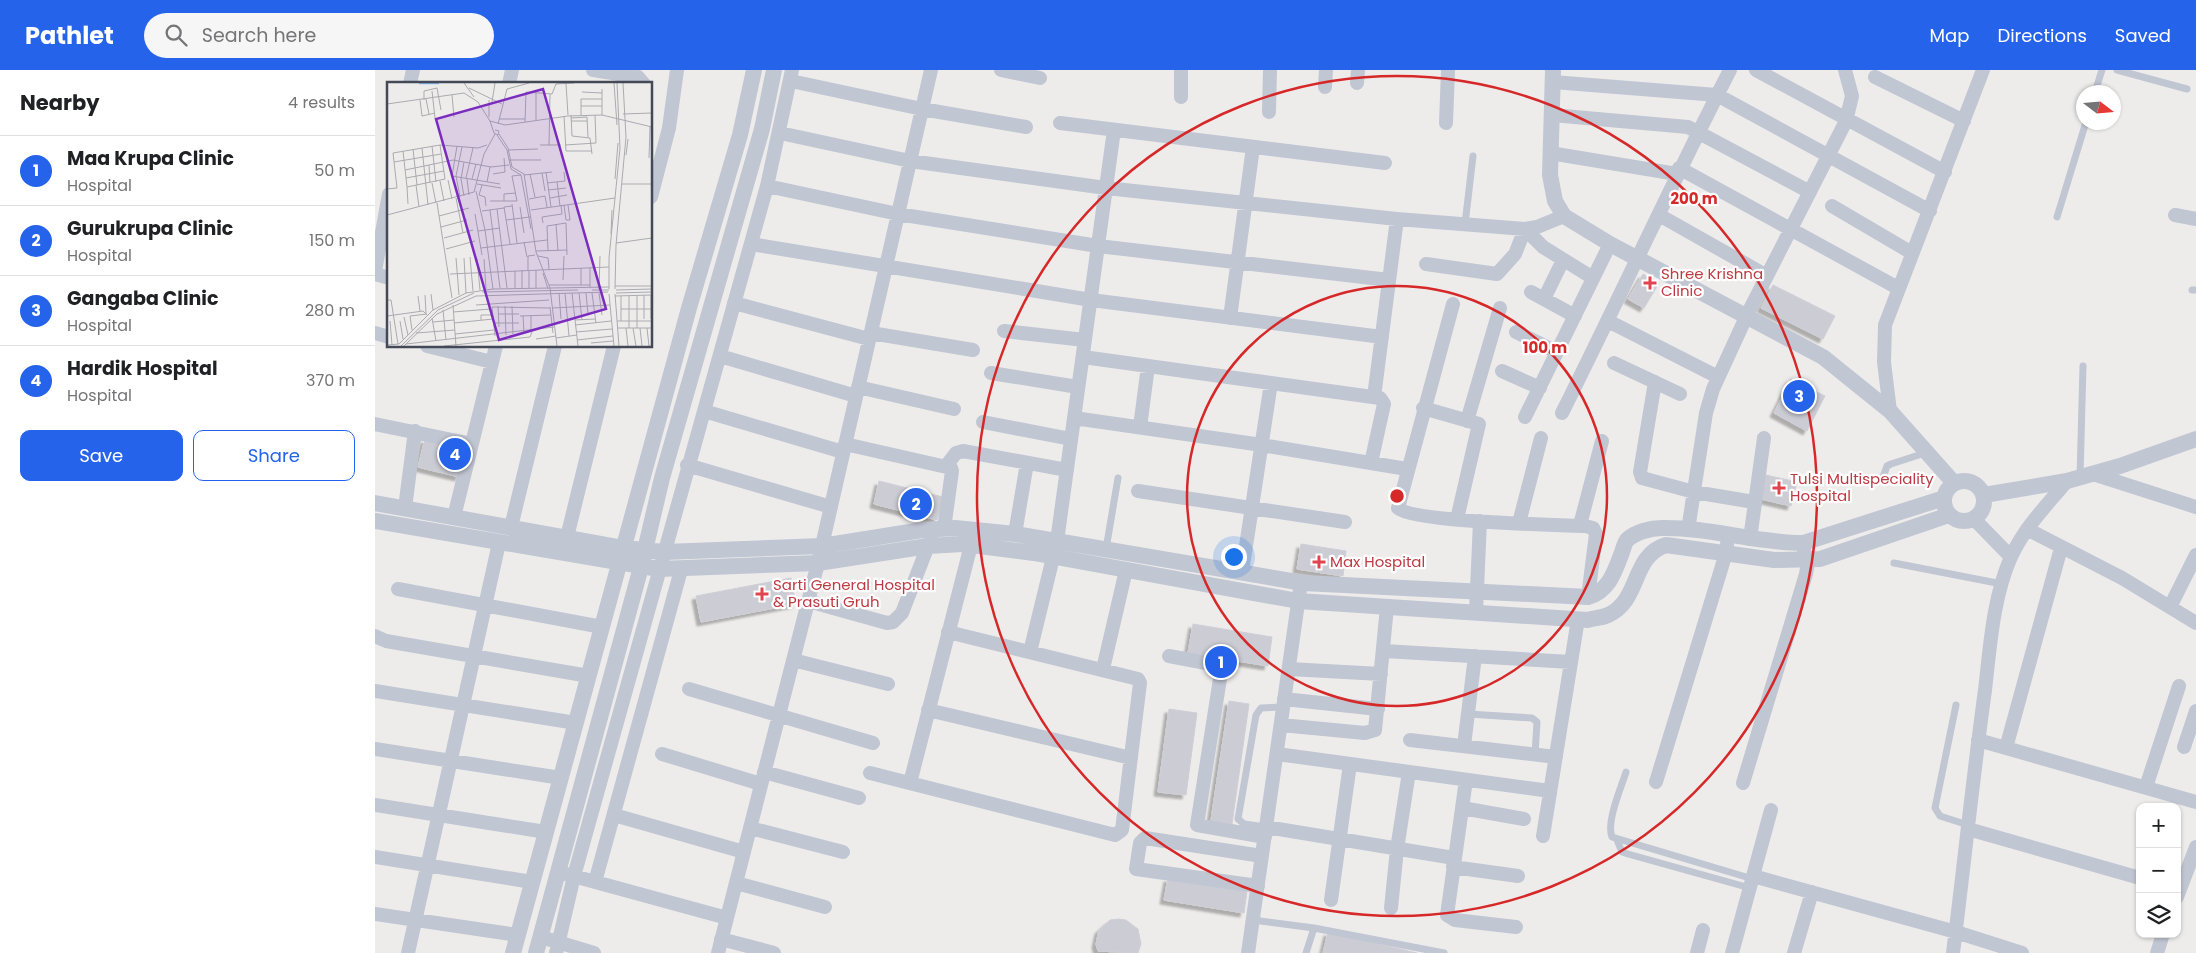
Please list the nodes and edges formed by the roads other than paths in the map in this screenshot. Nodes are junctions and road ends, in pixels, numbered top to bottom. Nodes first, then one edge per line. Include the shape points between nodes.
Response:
1 (593, 70) edge
2 (677, 70) edge
3 (754, 70) edge
4 (774, 70) edge
5 (931, 70) edge
6 (1001, 70) edge
7 (1181, 70) edge
8 (1271, 70) edge
9 (1326, 70) edge
10 (1448, 70) edge
11 (1730, 70) edge
12 (1756, 70) edge
13 (1845, 70) edge
14 (1983, 70) edge
15 (2102, 70) edge
16 (2117, 70) edge
17 (629, 73) edge
18 (791, 76) edge
19 (1553, 76) edge
20 (1875, 77) dead end
21 (1040, 78) dead end
22 (642, 82) edge
23 (2097, 85) edge
24 (1325, 87) dead end
25 (2187, 89) dead end
26 (1717, 95) junction
27 (1181, 97) dead end
28 (922, 110) junction
29 (1269, 112) dead end
30 (1552, 115) junction
31 (1846, 121) junction
32 (1964, 121) junction
33 (1060, 123) dead end
34 (1446, 124) dead end
35 (1026, 126) dead end
36 (1114, 130) junction
37 (2084, 130) edge
38 (1698, 132) junction
39 (780, 133) junction
40 (1253, 147) junction
41 (1551, 153) junction
42 (1473, 156) dead end
43 (1828, 156) junction
44 (910, 161) junction
45 (1385, 163) dead end
46 (1678, 171) junction
47 (1945, 172) junction
48 (767, 186) junction
49 (653, 188) edge
50 (1106, 188) junction
51 (1810, 192) junction
52 (1246, 203) junction
53 (1832, 206) dead end
54 (1929, 210) junction
55 (387, 212) edge
56 (898, 214) junction
57 (2175, 215) dead end
58 (1564, 216) junction
59 (1659, 216) junction
60 (2057, 217) dead end
61 (1397, 219) junction
62 (2196, 219) edge
63 (1465, 224) junction
64 (1525, 229) junction
65 (1790, 230) junction
66 (384, 239) edge
67 (751, 244) junction
68 (1610, 244) junction
69 (1098, 246) junction
70 (1912, 253) junction
71 (1638, 258) junction
72 (1563, 260) junction
73 (1237, 262) junction
74 (1426, 264) dead end
75 (886, 267) junction
76 (375, 273) edge
77 (1767, 276) junction
78 (387, 277) edge
79 (1593, 278) junction
80 (1389, 280) junction
81 (1898, 288) junction
82 (1531, 292) dead end
83 (1544, 299) junction
84 (1091, 300) junction
85 (735, 303) junction
86 (1453, 304) dead end
87 (1500, 308) dead end
88 (1747, 315) junction
89 (1575, 316) junction
90 (1230, 318) junction
91 (1608, 321) junction
92 (1004, 331) dead end
93 (1516, 332) dead end
94 (870, 336) junction
95 (1381, 337) junction
96 (1085, 340) junction
97 (435, 348) edge
98 (496, 348) edge
99 (555, 348) edge
100 (614, 348) edge
101 (973, 350) dead end
102 (1557, 352) junction
103 (720, 356) junction
104 (1083, 357) junction
105 (492, 362) junction
106 (1614, 363) dead end
107 (1148, 366) junction
108 (2083, 366) dead end
109 (1502, 371) dead end
110 (991, 373) dead end
111 (1717, 376) junction
112 (1655, 382) junction
113 (1271, 383) junction
114 (1078, 387) junction
115 (1540, 388) junction
116 (857, 392) junction
117 (1680, 394) dead end
118 (1374, 396) junction
119 (1423, 408) junction
120 (953, 409) dead end
121 (704, 411) junction
122 (1890, 411) junction
123 (1562, 413) dead end
124 (1525, 417) dead end
125 (1074, 418) junction
126 (1467, 421) junction
127 (983, 422) dead end
128 (375, 424) edge
129 (1140, 428) junction
130 (415, 431) junction
131 (1541, 438) dead end
132 (1764, 438) dead end
133 (1071, 439) junction
134 (2196, 439) edge
135 (1602, 441) dead end
136 (472, 444) junction
137 (1261, 445) junction
138 (844, 448) junction
139 (1925, 453) junction
140 (1027, 463) junction
141 (1371, 463) junction
142 (687, 465) junction
143 (946, 466) junction
144 (1407, 469) junction
145 (1067, 470) junction
146 (1883, 477) dead end
147 (2080, 477) junction
148 (1118, 478) dead end
149 (1954, 483) junction
150 (1138, 491) dead end
151 (1694, 492) junction
152 (1983, 495) junction
153 (1944, 498) junction
154 (1754, 502) junction
155 (375, 503) edge
156 (831, 507) junction
157 (2196, 507) edge
158 (405, 508) junction
159 (1252, 508) junction
160 (1949, 515) junction
161 (455, 517) junction
162 (1457, 519) junction
163 (1974, 519) junction
164 (375, 521) edge
165 (1480, 521) junction
166 (1345, 522) dead end
167 (1519, 522) junction
168 (1580, 525) junction
169 (511, 527) junction
170 (939, 529) junction
171 (2027, 529) junction
172 (1688, 530) junction
173 (1015, 534) junction
174 (1728, 536) junction
175 (567, 537) junction
176 (1750, 539) junction
177 (499, 543) junction
178 (1803, 543) junction
179 (971, 545) junction
180 (822, 546) junction
181 (928, 546) junction
182 (2061, 548) junction
183 (1055, 549) junction
184 (645, 550) junction
185 (1106, 550) junction
186 (663, 552) junction
187 (1726, 553) junction
188 (2196, 555) edge
189 (622, 556) junction
190 (2011, 557) junction
191 (1806, 560) junction
192 (818, 563) junction
193 (1894, 563) dead end
194 (641, 567) junction
195 (659, 569) junction
196 (681, 570) junction
197 (1126, 570) junction
198 (1242, 572) junction
199 (1301, 582) junction
200 (2002, 584) junction
201 (398, 590) dead end
202 (1476, 591) junction
203 (1588, 597) junction
204 (808, 601) junction
205 (1299, 601) junction
206 (486, 606) junction
207 (1387, 607) junction
208 (2170, 607) junction
209 (1476, 612) junction
210 (1578, 619) junction
211 (2196, 624) edge
212 (603, 627) junction
213 (948, 632) junction
214 (375, 636) edge
215 (1384, 651) junction
216 (1030, 652) junction
217 (475, 656) junction
218 (1169, 656) dead end
219 (1475, 656) junction
220 (793, 660) junction
221 (1571, 662) junction
222 (1103, 669) junction
223 (1289, 669) junction
224 (1381, 674) junction
225 (589, 676) junction
226 (888, 684) dead end
227 (2179, 686) dead end
228 (689, 689) dead end
229 (375, 691) edge
230 (1284, 703) junction
231 (464, 705) junction
232 (1956, 705) dead end
233 (1378, 709) junction
234 (928, 710) junction
235 (2196, 711) edge
236 (1468, 714) junction
237 (779, 716) junction
238 (576, 723) junction
239 (1281, 725) junction
240 (1410, 740) dead end
241 (1978, 740) junction
242 (873, 743) dead end
243 (1464, 746) junction
244 (2184, 747) dead end
245 (2006, 748) junction
246 (375, 749) edge
247 (662, 754) dead end
248 (1277, 754) junction
249 (1535, 754) junction
250 (1556, 757) junction
251 (1131, 758) junction
252 (451, 761) junction
253 (1350, 764) junction
254 (1409, 772) junction
255 (1625, 772) dead end
256 (871, 773) dead end
257 (561, 778) junction
258 (763, 778) junction
259 (1466, 780) junction
260 (910, 782) junction
261 (1656, 782) dead end
262 (1743, 783) dead end
263 (2146, 787) junction
264 (1551, 791) junction
265 (859, 798) dead end
266 (2196, 802) edge
267 (375, 805) edge
268 (1462, 808) junction
269 (1771, 810) dead end
270 (439, 815) junction
271 (614, 815) junction
272 (1524, 819) dead end
273 (1968, 827) junction
274 (750, 828) junction
275 (546, 832) junction
276 (1265, 832) junction
277 (1543, 836) dead end
278 (1339, 839) junction
279 (2196, 846) edge
280 (1397, 849) junction
281 (744, 852) junction
282 (843, 852) dead end
283 (1262, 856) junction
284 (375, 857) edge
285 (1454, 863) junction
286 (427, 867) junction
287 (558, 871) junction
288 (574, 876) junction
289 (1518, 876) dead end
290 (2136, 877) edge
291 (1752, 881) junction
292 (532, 882) junction
293 (595, 882) junction
294 (736, 883) junction
295 (2181, 884) edge
296 (1258, 886) junction
297 (1812, 892) junction
298 (1331, 900) dead end
299 (825, 907) dead end
300 (1391, 908) dead end
301 (375, 914) edge
302 (727, 918) junction
303 (415, 920) junction
304 (1253, 920) junction
305 (1516, 927) dead end
306 (1313, 928) junction
307 (1703, 930) dead end
308 (1956, 932) junction
309 (518, 935) junction
310 (541, 937) junction
311 (2162, 938) edge
312 (721, 939) junction
313 (557, 948) edge
314 (408, 953) edge
315 (513, 953) edge
316 (536, 953) edge
317 (594, 953) edge
318 (718, 953) edge
319 (774, 953) edge
320 (1248, 953) edge
321 (1306, 953) edge
322 (1444, 953) edge
323 (1697, 953) edge
324 (1732, 953) edge
325 (1794, 953) edge
326 (1953, 953) edge
327 (2022, 953) edge
328 (2157, 953) edge

1 - 17 street
2 - 49 street via 669,128
3 - 189 street via 740,135
4 - 184 street via 762,129 662,478
5 - 28 street
6 - 21 street
7 - 27 street
8 - 29 street
9 - 24 street
10 - 34 street
11 - 26 street
12 - 31 street
13 - 31 street via 1852,96
14 - 32 street
15 - 23 lane
16 - 25 lane
17 - 22 street
18 - 28 street
18 - 39 street
19 - 26 street
19 - 30 street
20 - 32 street
26 - 38 street
26 - 43 street
28 - 35 street
28 - 44 street
30 - 38 street via 1682,126
30 - 41 street
31 - 43 street
31 - 47 street
32 - 47 street
33 - 36 street
36 - 40 street
36 - 50 street
37 - 60 lane
38 - 46 street
38 - 51 street
39 - 44 street
39 - 48 street
40 - 45 street
40 - 52 street
41 - 46 street
41 - 58 street via 1550,175 1555,201
42 - 63 lane
43 - 51 street
43 - 54 street
44 - 50 street
44 - 56 street
46 - 59 street
46 - 65 street
47 - 54 street
48 - 56 street
48 - 67 street
50 - 52 street
50 - 69 street
51 - 65 street
52 - 61 street
52 - 73 street
53 - 70 street
54 - 70 street
55 - 66 street
56 - 69 street
56 - 75 street
57 - 62 street
58 - 64 street
58 - 68 street
59 - 71 street
59 - 77 street
61 - 63 street
61 - 80 street
63 - 64 street
64 - 72 street via 1543,247
64 - 74 street via 1515,254 1497,274
65 - 77 street
65 - 81 street
66 - 76 street
67 - 75 street
67 - 85 street
68 - 71 street
68 - 79 street
69 - 73 street
69 - 84 street
70 - 81 street
71 - 88 street
71 - 91 street
72 - 79 street
72 - 83 street
73 - 80 street
73 - 90 street
75 - 84 street
75 - 94 street
76 - 78 street
77 - 88 street
79 - 89 street
80 - 95 street
81 - 122 street via 1885,325 1884,362
82 - 83 street
83 - 89 street
84 - 90 street
84 - 96 street
85 - 94 street
85 - 103 street
86 - 119 street
87 - 126 street
88 - 111 street
88 - 122 street via 1823,358
89 - 102 street
90 - 95 street
91 - 111 street
91 - 123 street
92 - 96 street
93 - 102 street
94 - 101 street
94 - 116 street
95 - 118 street
96 - 104 street
97 - 105 street
98 - 105 street
99 - 169 street
100 - 175 street
102 - 115 street
103 - 116 street
103 - 121 street
104 - 107 street
104 - 114 street
105 - 136 street
106 - 112 street
107 - 113 street
107 - 129 street
108 - 147 lane
109 - 115 street
110 - 114 street
111 - 151 street via 1707,407
112 - 117 street
112 - 151 street via 1640,472 1642,478
113 - 118 street
113 - 137 street
114 - 125 street
115 - 124 street
116 - 120 street
116 - 138 street
118 - 141 street via 1384,404
119 - 126 street
119 - 144 street
121 - 138 street
121 - 142 street
122 - 139 street
125 - 129 street
125 - 133 street
126 - 162 street via 1479,424
127 - 133 street
128 - 130 street
129 - 137 street
130 - 136 street
130 - 158 street
131 - 167 street
132 - 154 street
133 - 145 street
134 - 147 street
135 - 168 street
136 - 161 street
137 - 141 street
137 - 159 street
138 - 143 street
138 - 156 street
139 - 146 lane via 1887,466
139 - 149 street
140 - 143 street via 959,451
140 - 145 street
140 - 173 street
141 - 144 street
142 - 156 street
142 - 186 street
143 - 170 street via 952,471
144 - 162 street via 1398,508 1402,512
145 - 183 street
147 - 152 street
147 - 157 street
147 - 171 street
148 - 185 lane
149 - 152 street via 1972,482
149 - 153 street
150 - 159 street
151 - 154 street
151 - 172 street
152 - 163 street via 1984,504
153 - 160 street via 1944,507
153 - 178 street
154 - 176 street
155 - 158 street
156 - 180 street
158 - 161 street
159 - 166 street
159 - 198 street
160 - 163 street via 1965,522
160 - 191 street via 1820,559
161 - 169 street
162 - 165 street
163 - 190 street
164 - 177 street
165 - 167 street
165 - 202 street
167 - 168 street
168 - 203 street via 1593,528 1596,534
169 - 175 street
170 - 173 street
170 - 180 street
170 - 181 street
171 - 182 street
171 - 190 street
172 - 174 street
172 - 203 street via 1661,528 1636,534 1626,541 1615,573 1607,585 1599,594
173 - 183 street
174 - 176 street
174 - 187 street
175 - 189 street
176 - 178 street
177 - 189 street
177 - 206 street
178 - 191 street
179 - 181 street
179 - 183 street
179 - 213 street
180 - 186 street
180 - 192 street
181 - 192 street
181 - 204 street via 902,613 893,622
182 - 208 street
182 - 245 street
183 - 185 street
183 - 197 street
183 - 216 street
184 - 186 street
184 - 189 street
184 - 194 street
185 - 198 street
186 - 195 street
187 - 191 street via 1774,560
187 - 210 street via 1666,546 1653,549 1644,559 1626,600 1608,615
187 - 261 street
188 - 208 street
189 - 194 street
189 - 212 street
190 - 200 street
191 - 262 street via 1806,574
192 - 196 street
192 - 204 street
193 - 200 lane
194 - 195 street
194 - 287 street
195 - 196 street
195 - 288 street
196 - 271 street
197 - 205 street
197 - 222 street
198 - 199 street
199 - 202 street
199 - 205 street
200 - 241 street
201 - 206 street
202 - 203 street
202 - 209 street
204 - 220 street
205 - 207 street
205 - 223 street
206 - 212 street
206 - 217 street
207 - 209 street
207 - 215 street
208 - 211 street
209 - 210 street
210 - 221 street
212 - 225 street
213 - 216 street
213 - 234 street
214 - 217 street via 386,641
215 - 219 street
215 - 224 street
216 - 222 street
217 - 225 street
217 - 231 street
218 - 276 street via 1222,666 1197,825
219 - 221 street
219 - 236 street
220 - 226 street
220 - 237 street
221 - 250 street
222 - 251 street via 1135,677 1140,684
223 - 224 street
223 - 230 street
224 - 233 street
225 - 238 street
227 - 263 street
228 - 237 street
229 - 231 street
230 - 233 street
230 - 239 street
230 - 276 lane via 1261,708 1256,715 1239,819
231 - 238 street
231 - 252 street
232 - 273 lane via 1935,808 1940,816
233 - 239 street via 1377,724 1372,732
234 - 251 street
234 - 260 street
235 - 244 street
236 - 243 street
236 - 249 lane via 1532,718 1537,722
237 - 242 street
237 - 258 street
238 - 257 street
239 - 248 street
240 - 243 street
241 - 245 street
241 - 273 street
243 - 249 street
245 - 263 street
246 - 252 street
247 - 258 street
248 - 253 street
248 - 276 street
249 - 250 street
250 - 264 street
251 - 260 street via 1122,830 1115,835
252 - 257 street
252 - 270 street
253 - 254 street
253 - 278 street
254 - 259 street
254 - 280 street
255 - 291 lane via 1610,831 1622,852
256 - 260 street
257 - 275 street
258 - 265 street
258 - 274 street
259 - 264 street
259 - 268 street
263 - 266 street
264 - 277 street
267 - 270 street
268 - 272 street
268 - 285 street
269 - 291 street
270 - 275 street
270 - 286 street
271 - 281 street
271 - 293 street
273 - 290 street
273 - 308 street
274 - 281 street
274 - 282 street
275 - 292 street
276 - 278 street
276 - 283 street
278 - 280 street
278 - 298 street
279 - 295 street
280 - 285 street
280 - 300 street
281 - 294 street
283 - 296 street
283 - 296 street via 1145,838 1140,843 1136,869
284 - 286 street
285 - 289 street
285 - 305 street via 1446,911 1449,918
286 - 292 street
286 - 303 street
287 - 288 street
287 - 310 street
288 - 293 street
288 - 313 street
291 - 297 street
291 - 324 street
292 - 309 street
293 - 302 street
294 - 299 street
294 - 302 street
296 - 304 street
297 - 308 street
297 - 325 street
301 - 303 street
302 - 312 street
303 - 309 street
303 - 314 street
304 - 306 lane
304 - 320 street
306 - 321 lane
306 - 322 lane
307 - 323 street
308 - 326 street
308 - 327 street
309 - 315 street
310 - 313 street
310 - 316 street
311 - 328 street
312 - 318 street
312 - 319 street
313 - 317 street

